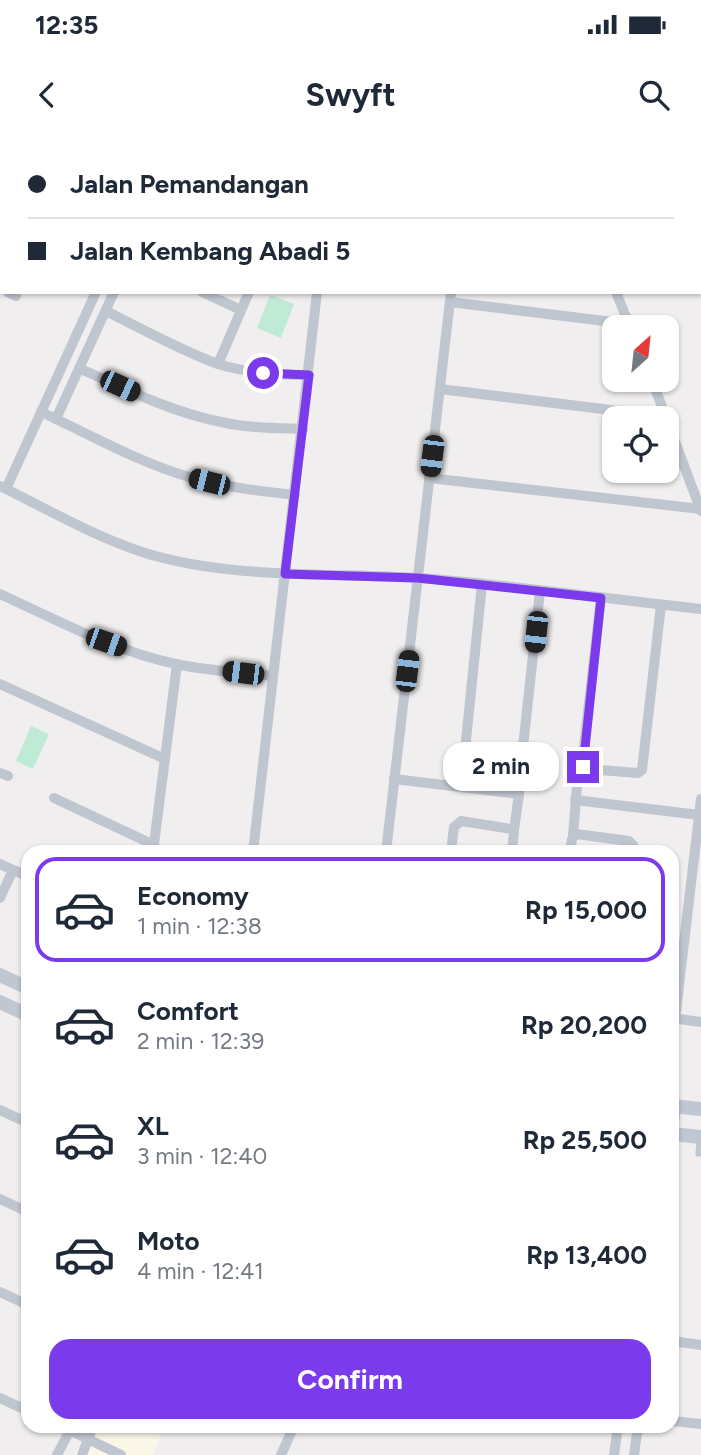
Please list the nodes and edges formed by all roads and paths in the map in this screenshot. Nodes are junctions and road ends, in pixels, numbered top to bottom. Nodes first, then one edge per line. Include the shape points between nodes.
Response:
1 (95, 294) edge
2 (113, 294) edge
3 (206, 294) edge
4 (248, 294) edge
5 (317, 294) edge
6 (617, 294) edge
7 (451, 297) edge
8 (241, 310) junction
9 (106, 311) junction
10 (625, 315) edge
11 (602, 321) edge
12 (218, 363) junction
13 (79, 368) junction
14 (309, 375) junction
15 (440, 389) junction
16 (602, 408) edge
17 (41, 412) junction
18 (56, 419) junction
19 (303, 429) junction
20 (679, 447) edge
21 (429, 478) junction
22 (3, 488) edge
23 (295, 495) junction
24 (701, 510) edge
25 (285, 574) junction
26 (418, 578) junction
27 (482, 584) junction
28 (540, 591) junction
29 (0, 594) edge
30 (601, 598) junction
31 (661, 605) junction
32 (701, 609) edge
33 (177, 664) junction
34 (273, 676) junction
35 (0, 684) edge
36 (165, 759) junction
37 (520, 760) junction
38 (583, 767) junction
39 (394, 779) junction
40 (519, 794) junction
41 (54, 798) dead end
42 (701, 799) edge
43 (575, 800) junction
44 (699, 815) junction
45 (514, 830) junction
46 (573, 836) junction
47 (145, 845) edge
48 (154, 845) edge
49 (254, 845) edge
50 (387, 845) edge
51 (452, 845) edge
52 (513, 845) edge
53 (571, 845) edge
54 (634, 845) edge
55 (0, 864) edge
56 (13, 870) junction
57 (21, 873) edge
58 (0, 898) edge
59 (0, 975) edge
60 (679, 978) edge
61 (21, 985) edge
62 (0, 1002) edge
63 (21, 1012) edge
64 (679, 1020) edge
65 (701, 1022) edge
66 (679, 1107) edge
67 (701, 1109) edge
68 (0, 1110) edge
69 (21, 1120) edge
70 (679, 1135) edge
71 (700, 1137) edge
72 (701, 1154) edge
73 (0, 1199) edge
74 (21, 1209) edge
75 (0, 1292) edge
76 (21, 1302) edge
77 (679, 1343) edge
78 (701, 1345) edge
79 (0, 1398) edge
80 (21, 1408) edge
81 (679, 1422) edge
82 (701, 1424) edge
83 (65, 1433) edge
84 (78, 1433) edge
85 (92, 1433) edge
86 (291, 1433) edge
87 (617, 1433) edge
88 (637, 1433) edge
89 (90, 1440) junction
90 (57, 1455) edge
91 (82, 1455) edge
92 (121, 1455) edge
93 (281, 1455) edge
94 (614, 1455) edge
95 (635, 1455) edge

1 - 17 street
2 - 9 street
3 - 8 street
4 - 8 street
5 - 14 street
6 - 10 street
7 - 11 street
7 - 15 street
8 - 12 street
9 - 12 street
9 - 13 street
12 - 14 street via 243,370
13 - 18 street
13 - 19 street via 197,416 250,427
14 - 19 street
15 - 16 street
15 - 21 street
17 - 18 street
17 - 22 street
18 - 23 street via 188,477
19 - 23 street
20 - 24 street
21 - 24 street
21 - 26 street
22 - 25 street via 145,552 197,564
23 - 25 street
25 - 26 street
25 - 34 street
26 - 27 street
26 - 39 street
27 - 28 street
27 - 37 street via 465,750 471,755
28 - 30 street
28 - 37 street
29 - 33 street via 106,642
30 - 31 street
30 - 38 street
31 - 32 street
31 - 38 street via 642,770
33 - 34 street
33 - 36 street
34 - 49 street
35 - 36 street
36 - 48 street
37 - 40 street
38 - 43 street
39 - 40 street
39 - 50 street
40 - 45 street
41 - 47 street
42 - 44 street
43 - 44 street
43 - 46 street
44 - 60 street
45 - 51 street via 459,822
45 - 52 street
46 - 53 street
46 - 54 street
55 - 56 street
56 - 57 street
56 - 58 street
59 - 61 main road
62 - 63 main road
64 - 65 street
66 - 67 main road
68 - 69 street
70 - 71 main road
71 - 72 lane
73 - 74 street
75 - 76 street
77 - 78 street
79 - 80 street
81 - 82 street
83 - 90 street
84 - 89 street
85 - 89 street
86 - 93 street
87 - 94 street
88 - 95 street
89 - 91 street
89 - 92 street

